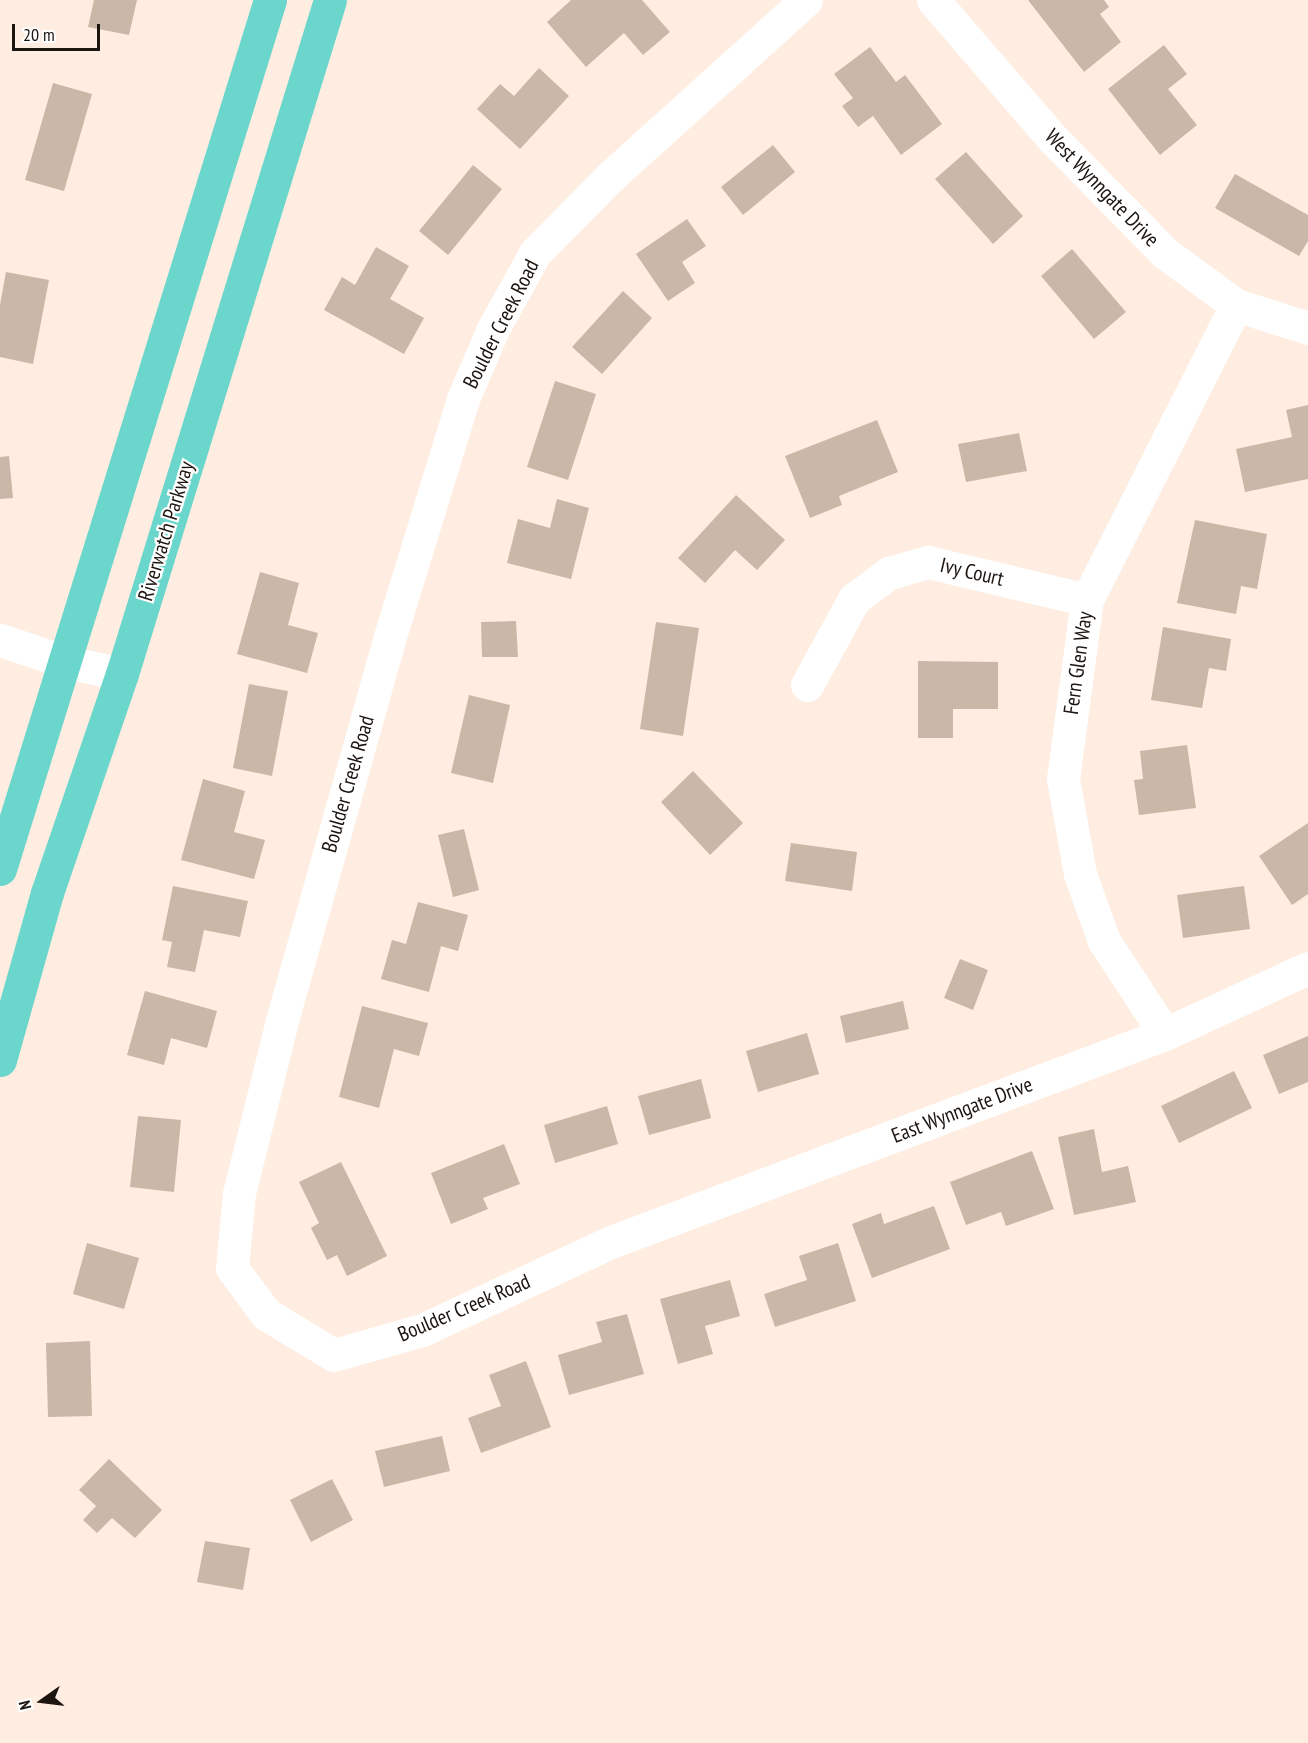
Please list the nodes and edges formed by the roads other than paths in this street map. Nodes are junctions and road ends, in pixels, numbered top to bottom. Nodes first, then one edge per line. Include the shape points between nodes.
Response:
1 (270, 0) edge
2 (330, 0) edge
3 (806, 0) edge
4 (933, 0) edge
5 (1236, 304) junction
6 (1308, 328) edge
7 (1087, 600) junction
8 (0, 640) edge
9 (66, 662) junction
10 (122, 674) junction
11 (807, 685) dead end
12 (0, 869) edge
13 (1308, 968) edge
14 (1165, 1034) junction
15 (0, 1060) edge
16 (611, 1242) joint

1 - 9 main road
2 - 10 main road, Riverwatch Parkway
3 - 16 street, Boulder Creek Road via 611,176 544,244 493,329 463,399 388,640 281,1025 239,1193 232,1268 266,1314 334,1356 422,1330
4 - 5 street, West Wynngate Drive via 1053,139 1165,253
5 - 6 street, West Wynngate Drive
5 - 7 street, Fern Glen Way
7 - 11 street, Ivy Court via 928,562 889,573 854,599
7 - 14 street, Fern Glen Way via 1063,779 1080,874 1104,941
8 - 9 street
9 - 10 street
9 - 12 main road
10 - 15 main road, Riverwatch Parkway via 47,893
13 - 14 street, East Wynngate Drive
14 - 16 street, East Wynngate Drive

